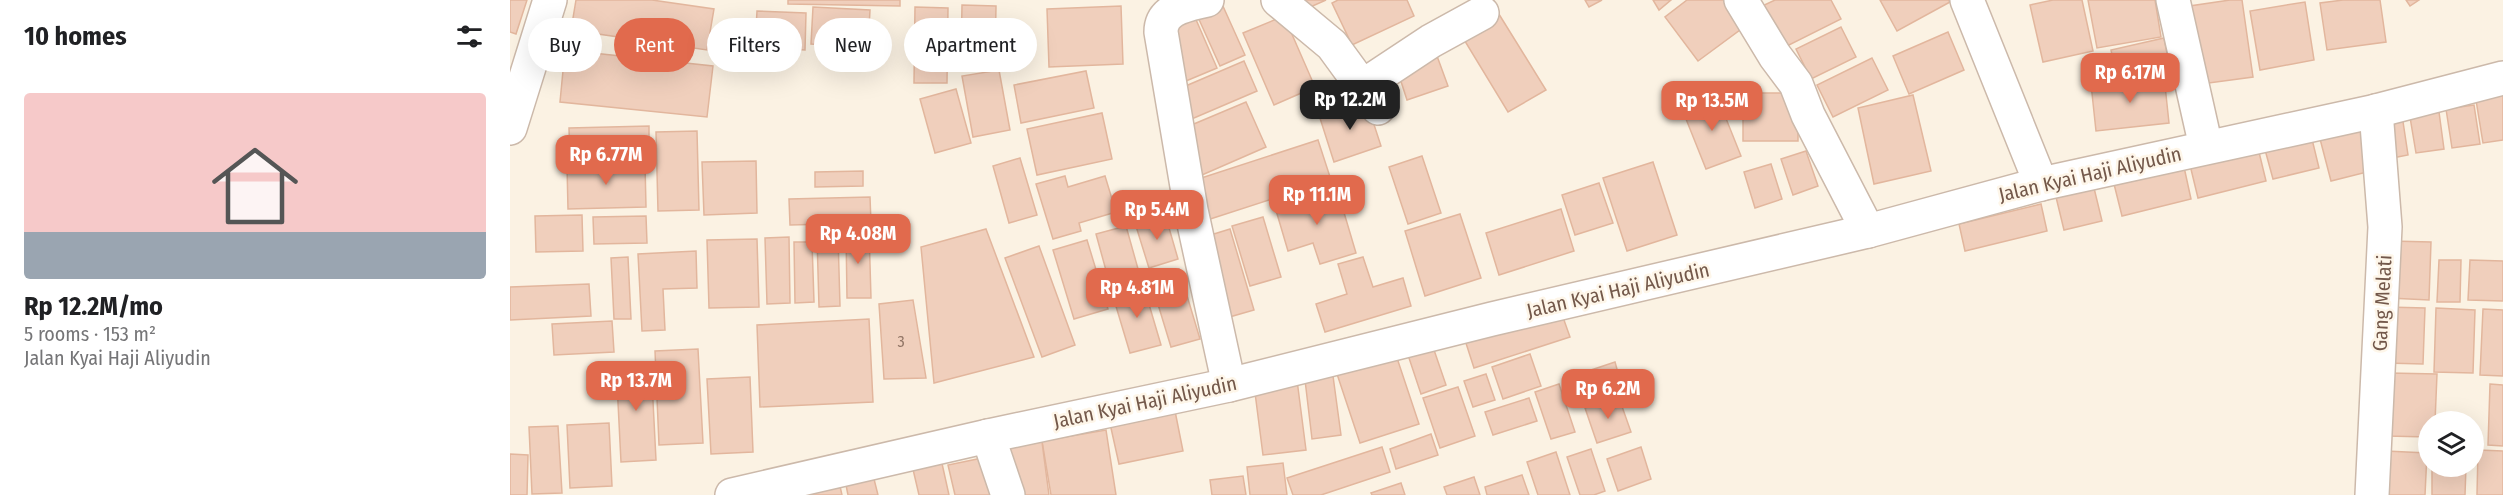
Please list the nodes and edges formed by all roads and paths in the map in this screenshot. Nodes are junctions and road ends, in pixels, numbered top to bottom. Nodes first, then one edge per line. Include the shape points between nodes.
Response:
1 (550, 0) edge
2 (1207, 0) edge
3 (1278, 0) edge
4 (1741, 0) edge
5 (1967, 0) edge
6 (2173, 0) edge
7 (1482, 13) dead end
8 (2503, 78) edge
9 (2376, 111) junction
10 (510, 128) edge
11 (2206, 147) junction
12 (2041, 184) junction
13 (1868, 231) junction
14 (1228, 385) junction
15 (988, 436) junction
16 (732, 495) edge
17 (1008, 495) edge
18 (2372, 495) edge

1 - 10 street
2 - 14 street via 1171,11 1161,24 1161,32 1191,210
3 - 7 street via 1332,45 1371,97 1431,41
4 - 13 street via 1796,84
5 - 12 street
6 - 11 street
8 - 9 street, Jalan Kyai Haji Aliyudin
9 - 11 street, Jalan Kyai Haji Aliyudin
9 - 18 street, Gang Melati via 2385,228
11 - 12 street, Jalan Kyai Haji Aliyudin
12 - 13 street, Jalan Kyai Haji Aliyudin
13 - 14 street, Jalan Kyai Haji Aliyudin
14 - 15 street, Jalan Kyai Haji Aliyudin
15 - 16 street, Jalan Kyai Haji Aliyudin
15 - 17 street

